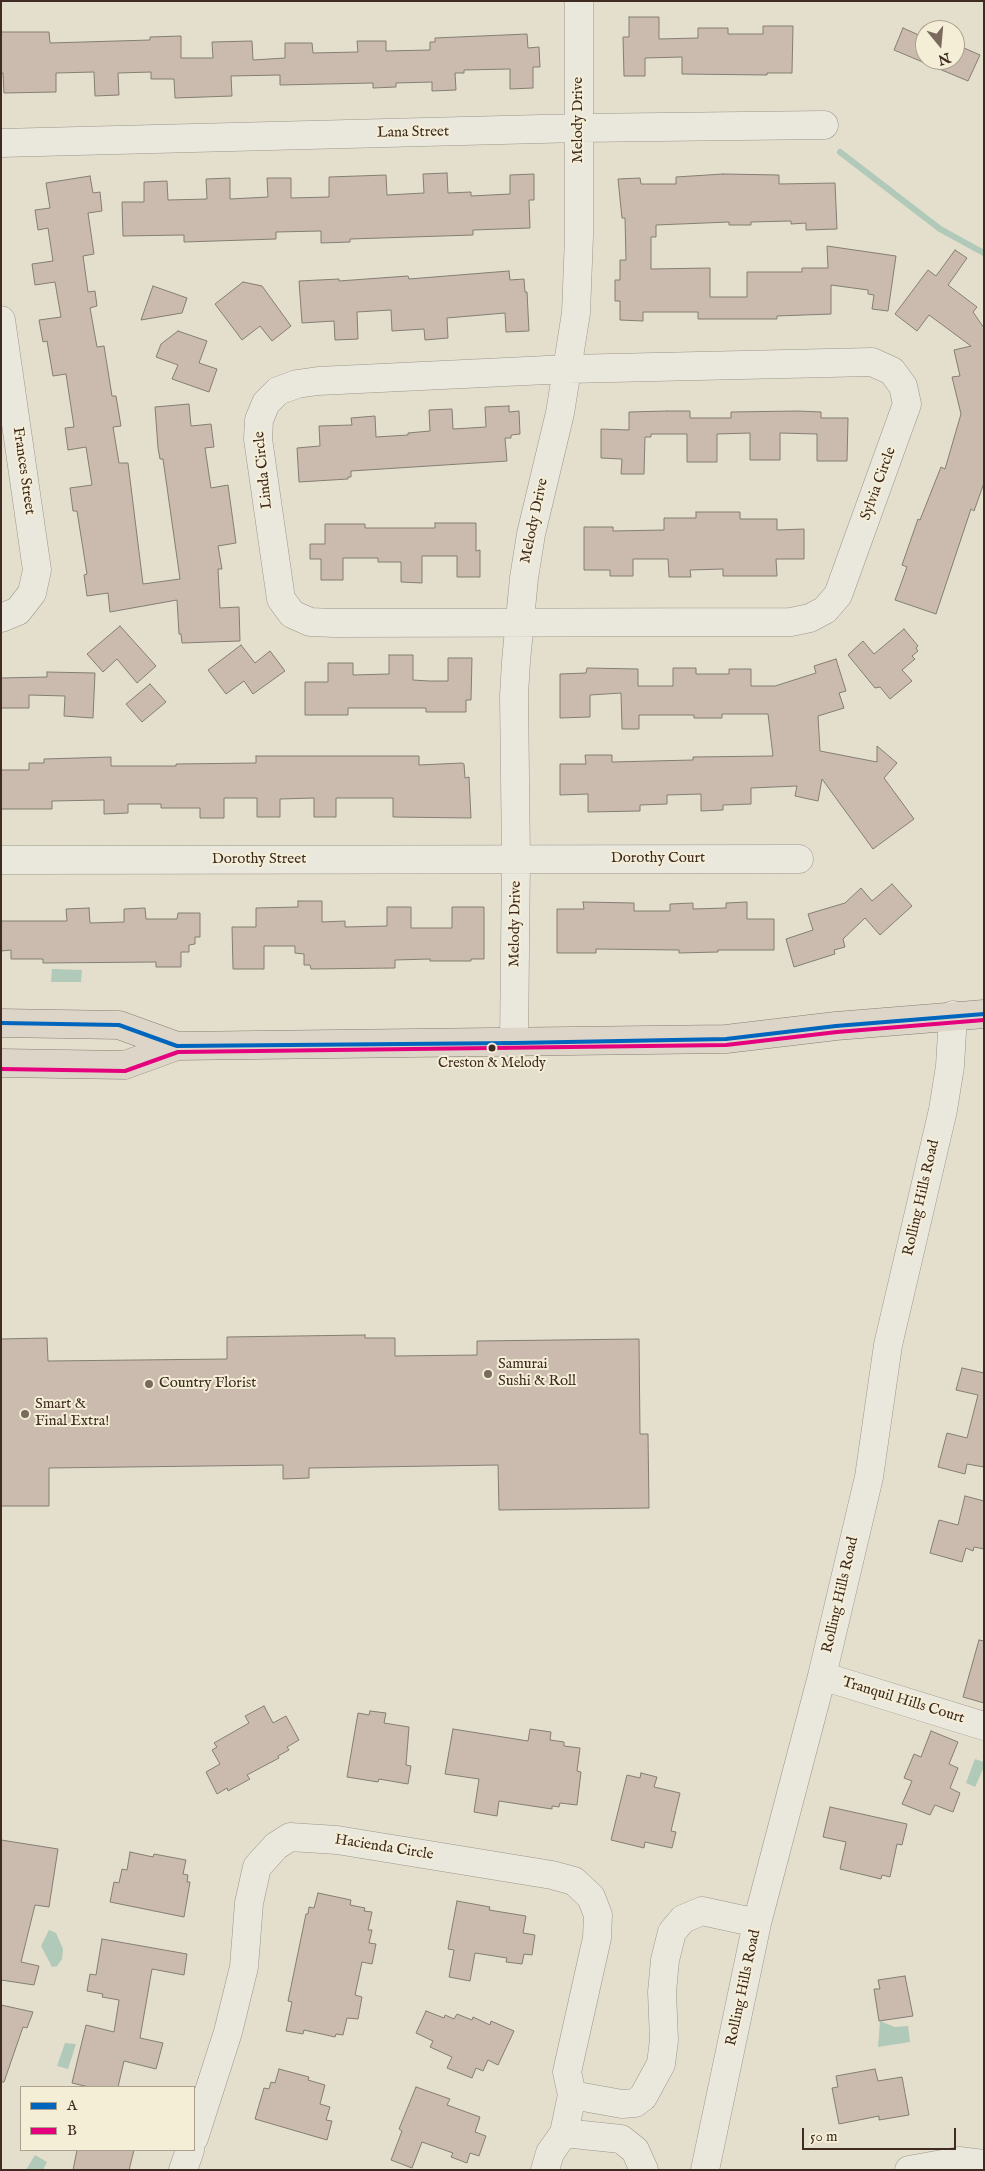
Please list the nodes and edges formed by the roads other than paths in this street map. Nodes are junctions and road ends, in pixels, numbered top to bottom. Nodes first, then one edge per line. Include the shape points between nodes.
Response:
1 (578, 1) edge
2 (824, 125) dead end
3 (580, 128) junction
4 (1, 143) edge
5 (1, 320) edge
6 (568, 369) junction
7 (1, 618) edge
8 (519, 623) junction
9 (516, 859) junction
10 (799, 859) dead end
11 (1, 860) edge
12 (984, 1014) edge
13 (953, 1015) junction
14 (1, 1023) edge
15 (514, 1044) junction
16 (177, 1046) junction
17 (1, 1063) edge
18 (822, 1676) junction
19 (984, 1726) edge
20 (757, 1922) junction
21 (572, 2095) junction
22 (564, 2134) junction
23 (195, 2135) edge
24 (190, 2151) edge
25 (984, 2164) edge
26 (183, 2170) edge
27 (545, 2170) edge
28 (644, 2170) edge
29 (705, 2170) edge
30 (909, 2170) edge

1 - 3 street, Melody Drive
2 - 3 street, Lana Street
3 - 4 street, Lana Street
3 - 6 street, Melody Drive via 576,313
5 - 7 street, Frances Street via 37,570 32,593 18,611
6 - 8 street, Melody Drive via 531,534
6 - 8 street, Linda Circle via 297,384 278,391 266,403 259,420 258,440 280,599 292,614 310,622
6 - 8 street, Sylvia Circle via 872,362 892,371 903,386 907,404 838,595 825,610 810,618 791,622
8 - 9 street, Melody Drive via 514,696
9 - 10 street, Dorothy Court
9 - 11 street, Dorothy Street
9 - 15 street, Melody Drive
12 - 13 main road
13 - 15 main road via 726,1039
13 - 18 street, Rolling Hills Road via 950,1066 942,1110 888,1345 869,1478
14 - 16 main road via 119,1025
15 - 16 main road
16 - 17 main road via 125,1065
18 - 19 street, Tranquil Hills Court
18 - 20 street, Rolling Hills Road
20 - 21 street via 702,1911 682,1919 672,1932 665,1960 661,2064 643,2097 622,2104
20 - 29 street, Rolling Hills Road
21 - 22 street, Hacienda Circle
21 - 23 street, Hacienda Circle via 567,2072 598,1915 591,1897 574,1881 337,1840 290,1837 276,1846 257,1867 249,1903 244,1967 228,2032
22 - 27 street, Hacienda Circle via 550,2153
22 - 28 street via 621,2139 634,2150
24 - 26 street
25 - 30 street via 959,2161

